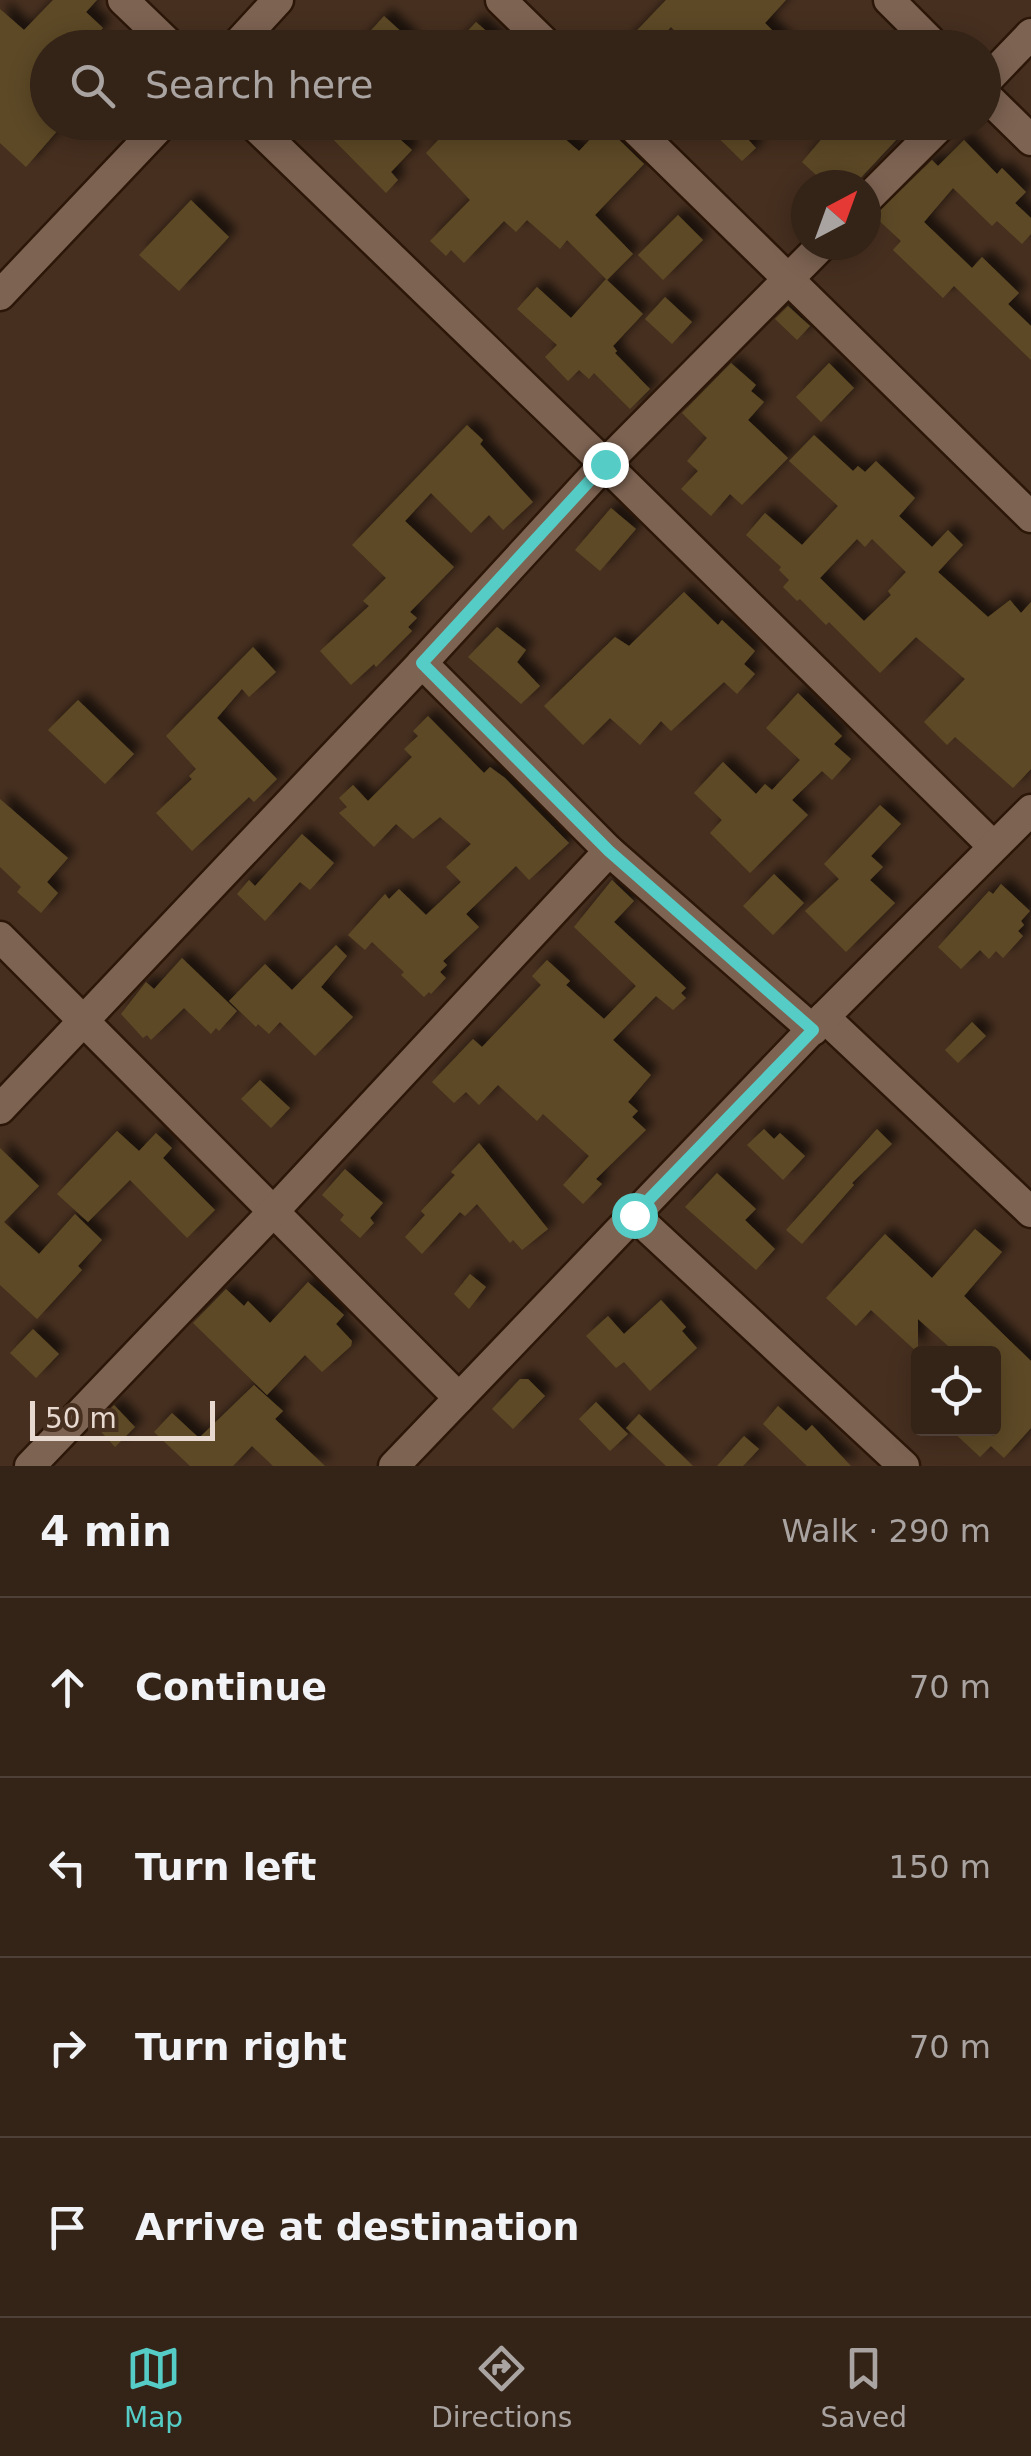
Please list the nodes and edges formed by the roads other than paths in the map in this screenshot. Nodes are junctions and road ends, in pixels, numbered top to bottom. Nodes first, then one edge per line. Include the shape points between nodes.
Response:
1 (124, 0) edge
2 (278, 0) edge
3 (501, 0) edge
4 (889, 0) edge
5 (155, 30) edge
6 (250, 30) edge
7 (532, 30) edge
8 (919, 30) edge
9 (1031, 34) edge
10 (1001, 65) edge
11 (1001, 111) edge
12 (147, 140) edge
13 (271, 140) edge
14 (647, 140) edge
15 (926, 140) edge
16 (1031, 140) edge
17 (881, 185) edge
18 (807, 260) edge
19 (789, 278) junction
20 (0, 295) edge
21 (605, 464) junction
22 (1031, 517) edge
23 (422, 663) junction
24 (1031, 810) edge
25 (993, 846) junction
26 (609, 851) junction
27 (0, 937) edge
28 (85, 1020) junction
29 (818, 1024) junction
30 (0, 1109) edge
31 (1031, 1212) edge
32 (272, 1213) junction
33 (634, 1215) junction
34 (459, 1398) junction
35 (401, 1464) edge
36 (30, 1466) edge
37 (904, 1466) edge

1 - 5 street
2 - 6 street
3 - 7 street
4 - 8 street
9 - 10 street
11 - 16 street
12 - 20 street
13 - 21 street
14 - 19 street
15 - 17 street
18 - 19 street
19 - 21 street
19 - 22 street
21 - 23 street
21 - 25 street
23 - 26 street
23 - 28 street
24 - 25 street
25 - 29 street
26 - 29 street
26 - 32 street
27 - 28 street
28 - 30 street
28 - 32 street
29 - 31 street
29 - 33 street
32 - 34 street
32 - 36 street
33 - 34 street
33 - 37 street
34 - 35 street

